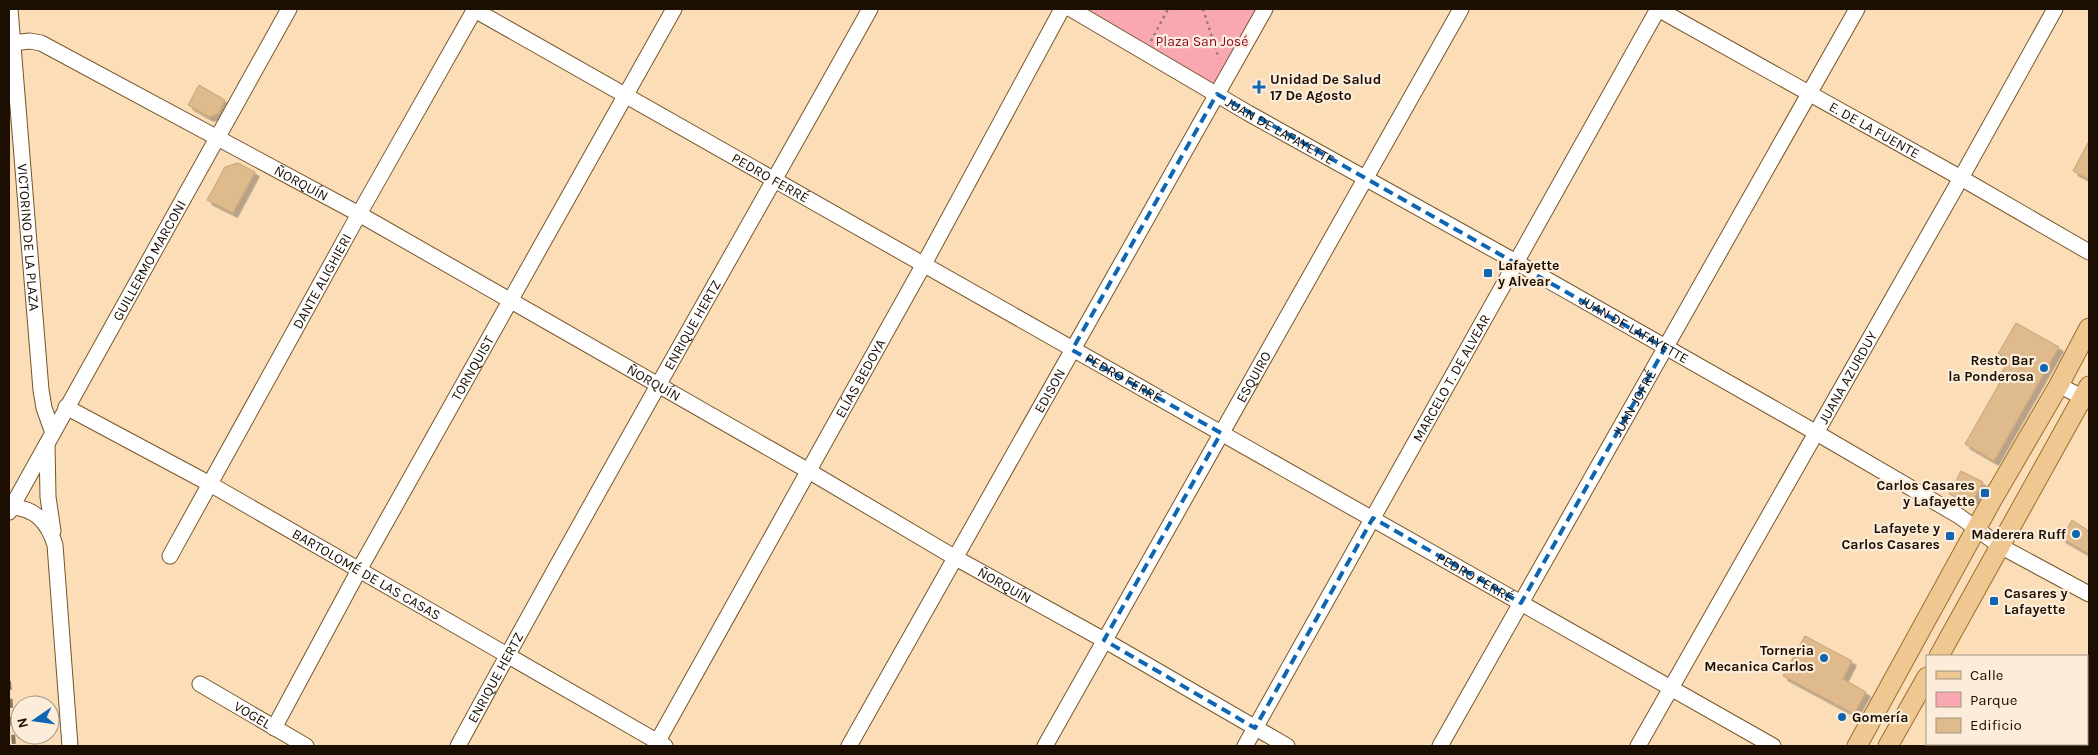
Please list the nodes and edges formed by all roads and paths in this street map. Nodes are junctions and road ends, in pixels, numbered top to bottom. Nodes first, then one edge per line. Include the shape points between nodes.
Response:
1 (10, 9) edge
2 (289, 9) edge
3 (474, 9) edge
4 (674, 9) edge
5 (870, 9) edge
6 (1062, 9) edge
7 (1071, 9) edge
8 (1168, 9) edge
9 (1203, 9) edge
10 (1265, 9) edge
11 (1461, 9) edge
12 (1658, 9) edge
13 (1857, 9) edge
14 (2055, 9) edge
15 (12, 43) junction
16 (1145, 52) junction
17 (1226, 80) junction
18 (1217, 94) junction
19 (1810, 94) junction
20 (625, 95) junction
21 (216, 136) junction
22 (1365, 178) junction
23 (1961, 178) junction
24 (774, 180) junction
25 (359, 214) junction
26 (2089, 252) edge
27 (1516, 262) junction
28 (924, 264) junction
29 (510, 300) junction
30 (2089, 328) edge
31 (1665, 348) junction
32 (1072, 350) junction
33 (2059, 385) junction
34 (657, 386) junction
35 (2087, 395) edge
36 (66, 407) junction
37 (1221, 432) junction
38 (1815, 432) junction
39 (50, 438) junction
40 (807, 470) junction
41 (210, 484) junction
42 (10, 509) edge
43 (1373, 518) junction
44 (1977, 528) junction
45 (55, 545) junction
46 (2000, 546) junction
47 (170, 556) dead end
48 (954, 557) junction
49 (359, 570) junction
50 (2089, 594) edge
51 (1521, 603) junction
52 (1104, 640) junction
53 (507, 655) junction
54 (1940, 655) edge
55 (1926, 681) edge
56 (200, 684) dead end
57 (1671, 688) junction
58 (1921, 699) edge
59 (274, 728) junction
60 (1255, 728) junction
61 (659, 745) edge
62 (70, 746) edge
63 (306, 746) edge
64 (458, 746) edge
65 (849, 746) edge
66 (1045, 746) edge
67 (1245, 746) edge
68 (1287, 746) edge
69 (1440, 746) edge
70 (1638, 746) edge
71 (1773, 746) edge
72 (1857, 746) edge
73 (1888, 746) edge

1 - 15 street, VICTORINO DE LA PLAZA
2 - 21 street, GUILLERMO MARCONI
3 - 20 street, PEDRO FERRÉ
3 - 25 street, DANTE ALIGHIERI
4 - 20 street, TORNQUIST
5 - 24 street, ENRIQUE HERTZ
6 - 28 street, ELÍAS BEDOYA
7 - 16 street, JUAN DE LAFAYETTE
8 - 16 path
9 - 17 path
10 - 17 street, EDISON
11 - 22 street, ESQUIRO
12 - 19 street, E. DE LA FUENTE
12 - 27 street, MARCELO T. DE ALVEAR
13 - 19 street, JUAN JOFRÉ
14 - 23 street, JUANA AZURDUY
15 - 21 street, ÑORQUÍN via 41,43
15 - 39 street, VICTORINO DE LA PLAZA via 41,390
16 - 18 street, JUAN DE LAFAYETTE
17 - 18 street, EDISON
18 - 22 street, JUAN DE LAFAYETTE
18 - 32 street, EDISON
19 - 23 street, E. DE LA FUENTE
19 - 31 street, JUAN JOFRÉ
20 - 24 street, PEDRO FERRÉ
20 - 29 street, TORNQUIST
21 - 25 street, ÑORQUÍN
21 - 36 street, GUILLERMO MARCONI
22 - 27 street, JUAN DE LAFAYETTE
22 - 37 street, ESQUIRO
23 - 26 street, E. DE LA FUENTE
23 - 38 street, JUANA AZURDUY
24 - 28 street, PEDRO FERRÉ
24 - 34 street, ENRIQUE HERTZ
25 - 29 street, ÑORQUÍN
25 - 41 street, DANTE ALIGHIERI
27 - 31 street, JUAN DE LAFAYETTE
27 - 43 street, MARCELO T. DE ALVEAR
28 - 32 street, PEDRO FERRÉ
28 - 40 street, ELÍAS BEDOYA
29 - 34 street, ÑORQUÍN
29 - 49 street, TORNQUIST
30 - 33 main road
31 - 38 street, JUAN DE LAFAYETTE
31 - 51 street, JUAN JOFRÉ
32 - 37 street, PEDRO FERRÉ
32 - 48 street, EDISON
33 - 35 street
33 - 44 main road
34 - 40 street, ÑORQUÍN
34 - 53 street, ENRIQUE HERTZ
35 - 46 main road
36 - 39 street, GUILLERMO MARCONI
36 - 41 street, BARTOLOMÉ DE LAS CASAS
37 - 43 street, PEDRO FERRÉ
37 - 52 street, ESQUIRO
38 - 44 street, JUAN DE LAFAYETTE
38 - 57 street, JUANA AZURDUY
39 - 42 street, GUILLERMO MARCONI
39 - 45 street via 48,497
40 - 48 street, ÑORQUÍN
40 - 61 street, ELÍAS BEDOYA
41 - 47 street, DANTE ALIGHIERI
41 - 49 street, BARTOLOMÉ DE LAS CASAS
42 - 45 street via 30,510 51,532
43 - 51 street, PEDRO FERRÉ
43 - 60 street, MARCELO T. DE ALVEAR
44 - 46 street, JUAN DE LAFAYETTE
44 - 72 main road
45 - 62 street
46 - 50 street, JUAN DE LAFAYETTE
46 - 54 main road
48 - 52 street, ÑORQUÍN
48 - 65 street, EDISON
49 - 53 street, BARTOLOMÉ DE LAS CASAS
49 - 59 street, TORNQUIST
51 - 57 street, PEDRO FERRÉ
51 - 69 street, JUAN JOFRÉ
52 - 60 street, ÑORQUÍN
52 - 66 street, ESQUIRO
53 - 61 street, BARTOLOMÉ DE LAS CASAS
53 - 64 street, ENRIQUE HERTZ
55 - 58 main road
56 - 59 street, VOGEL
57 - 70 street, JUANA AZURDUY
57 - 71 street, PEDRO FERRÉ
58 - 73 main road
59 - 63 street, VOGEL
60 - 67 street, MARCELO T. DE ALVEAR
60 - 68 street, ÑORQUÍN

